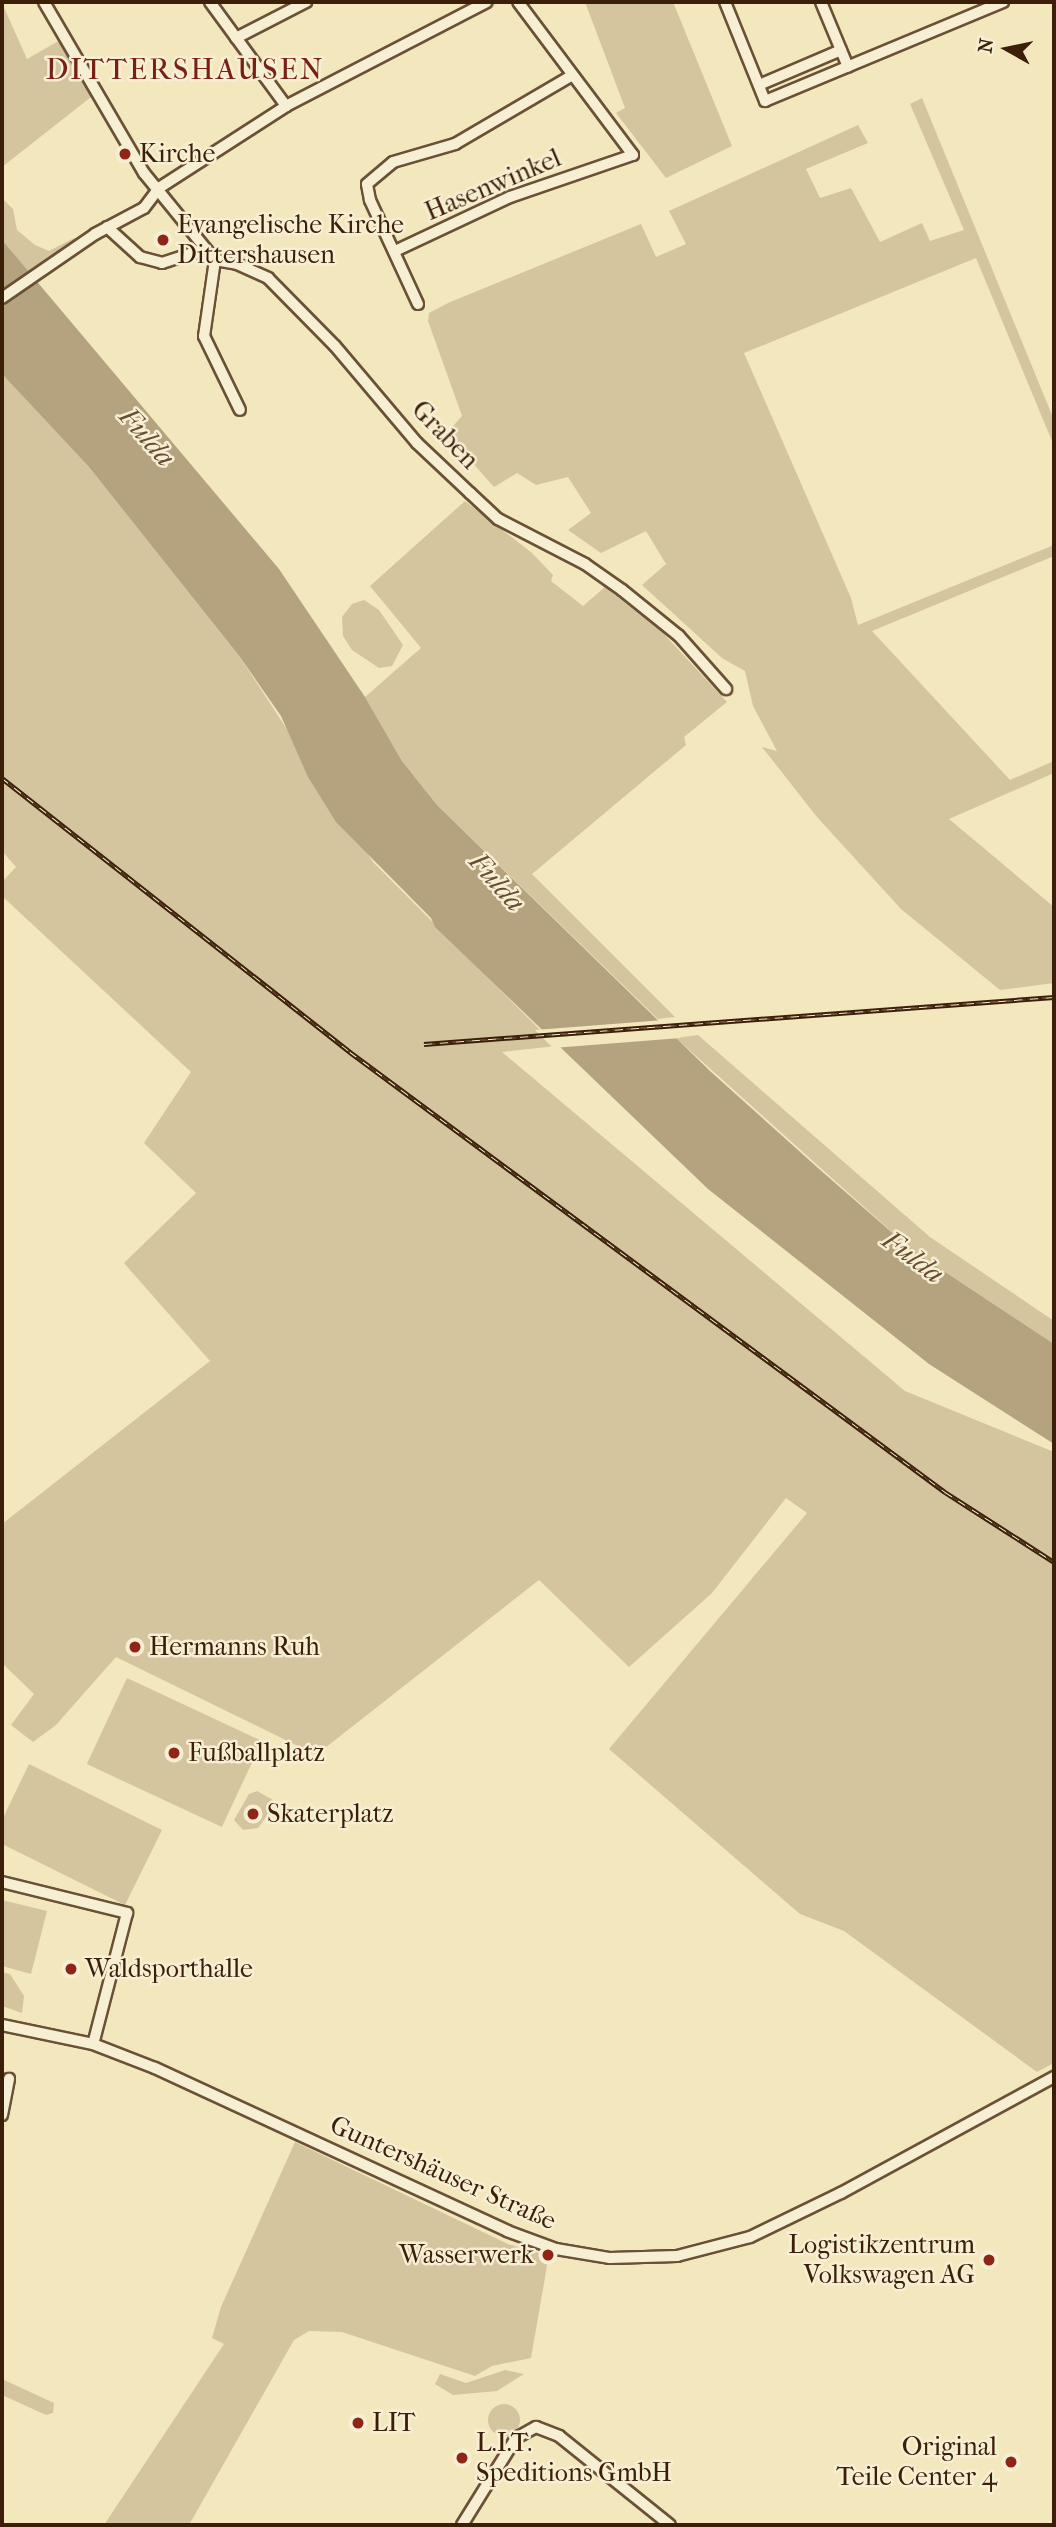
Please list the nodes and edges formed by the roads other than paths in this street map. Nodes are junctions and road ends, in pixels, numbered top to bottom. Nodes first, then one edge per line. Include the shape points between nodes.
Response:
1 (44, 2) edge
2 (210, 2) edge
3 (306, 2) edge
4 (486, 2) edge
5 (518, 2) edge
6 (725, 2) edge
7 (821, 2) edge
8 (1003, 2) edge
9 (236, 38) junction
10 (841, 50) junction
11 (848, 67) junction
12 (571, 76) junction
13 (759, 85) junction
14 (286, 106) junction
15 (159, 188) junction
16 (107, 227) junction
17 (205, 250) junction
18 (395, 251) junction
19 (215, 260) junction
20 (2, 298) edge
21 (418, 304) dead end
22 (240, 410) dead end
23 (726, 689) dead end
24 (2, 1882) edge
25 (2, 2025) edge
26 (93, 2044) junction
27 (1054, 2077) edge
28 (9, 2080) dead end
29 (2, 2109) edge
30 (462, 2525) edge
31 (670, 2525) edge

1 - 15 street, Graben via 144,173
2 - 9 street
3 - 9 street
4 - 14 street
5 - 12 street, Hasenwinkel
6 - 13 street
7 - 10 street
8 - 11 street
9 - 14 street
10 - 11 street
10 - 13 street
11 - 13 street via 765,101
12 - 18 street, Hasenwinkel via 455,144 393,162 375,174 367,191
12 - 18 street, Hasenwinkel via 633,155 510,197
14 - 15 street
15 - 16 street via 144,208
15 - 17 street, Graben
16 - 17 street via 141,257 162,264
16 - 20 street
17 - 19 street, Graben
18 - 21 street, Hasenwinkel
19 - 22 street via 204,336
19 - 23 street, Graben via 268,278 335,346 417,443 470,494 498,519 585,564 622,590 679,636
24 - 26 street via 127,1913
25 - 26 street, Guntershäuser Straße
26 - 27 street, Guntershäuser Straße via 155,2068 507,2231 556,2249 610,2258 677,2256 750,2237
28 - 29 street
30 - 31 street via 516,2438 536,2427 559,2436

